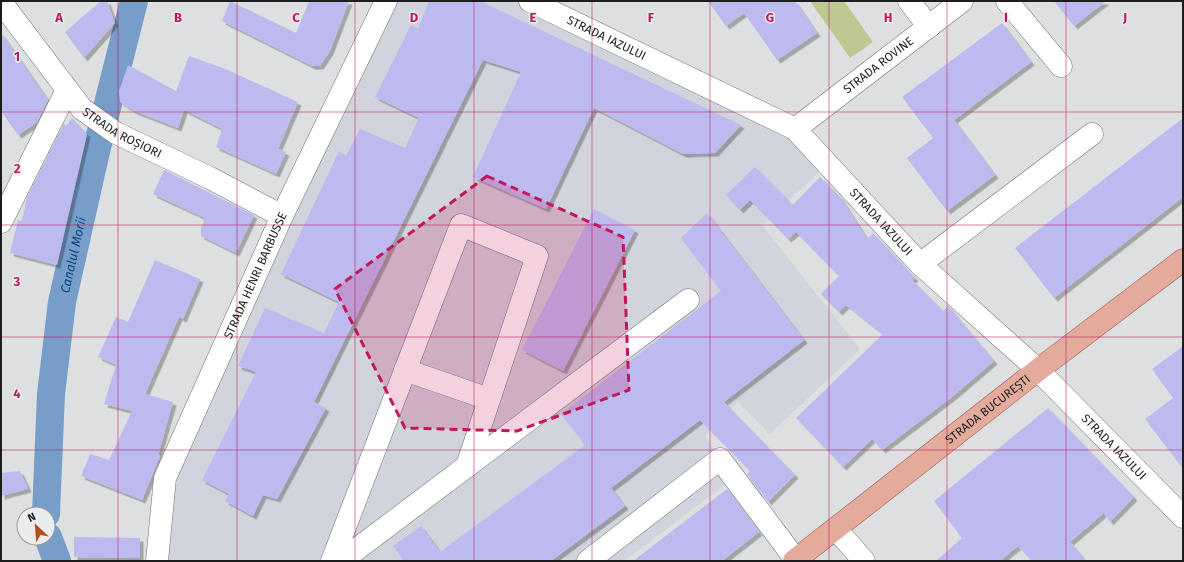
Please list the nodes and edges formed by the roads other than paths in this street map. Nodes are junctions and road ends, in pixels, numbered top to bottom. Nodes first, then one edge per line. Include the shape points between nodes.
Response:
1 (386, 1) edge
2 (530, 1) edge
3 (909, 1) edge
4 (962, 1) edge
5 (1007, 1) edge
6 (1, 2) edge
7 (929, 27) junction
8 (1061, 66) dead end
9 (67, 90) junction
10 (795, 129) junction
11 (1092, 134) dead end
12 (282, 216) junction
13 (1, 222) edge
14 (1183, 260) edge
15 (920, 264) junction
16 (688, 300) dead end
17 (405, 370) junction
18 (1038, 370) junction
19 (489, 399) junction
20 (467, 466) junction
21 (1183, 517) edge
22 (836, 529) junction
23 (795, 560) edge
24 (157, 561) edge
25 (332, 561) edge
26 (341, 561) edge
27 (588, 561) edge
28 (864, 561) edge

1 - 12 street, STRADA HENRI BARBUSSE
2 - 10 street, STRADA IAZULUI
3 - 7 street
4 - 7 street, STRADA ROVINE
5 - 8 street
6 - 9 street, STRADA ROȘIORI
7 - 10 street, STRADA ROVINE
9 - 12 street, STRADA ROȘIORI via 82,109 116,133
9 - 13 street
10 - 15 street, STRADA IAZULUI
11 - 15 street
12 - 24 street, STRADA HENRI BARBUSSE via 165,478
14 - 18 main road, STRADA BUCUREȘTI
15 - 18 street, STRADA IAZULUI
16 - 20 street
17 - 19 street
17 - 19 street via 461,225 537,256
17 - 25 street
18 - 21 street, STRADA IAZULUI
18 - 22 main road, STRADA BUCUREȘTI
19 - 20 street
20 - 26 street
22 - 23 main road, STRADA BUCUREȘTI
22 - 28 street
23 - 27 street via 720,460

